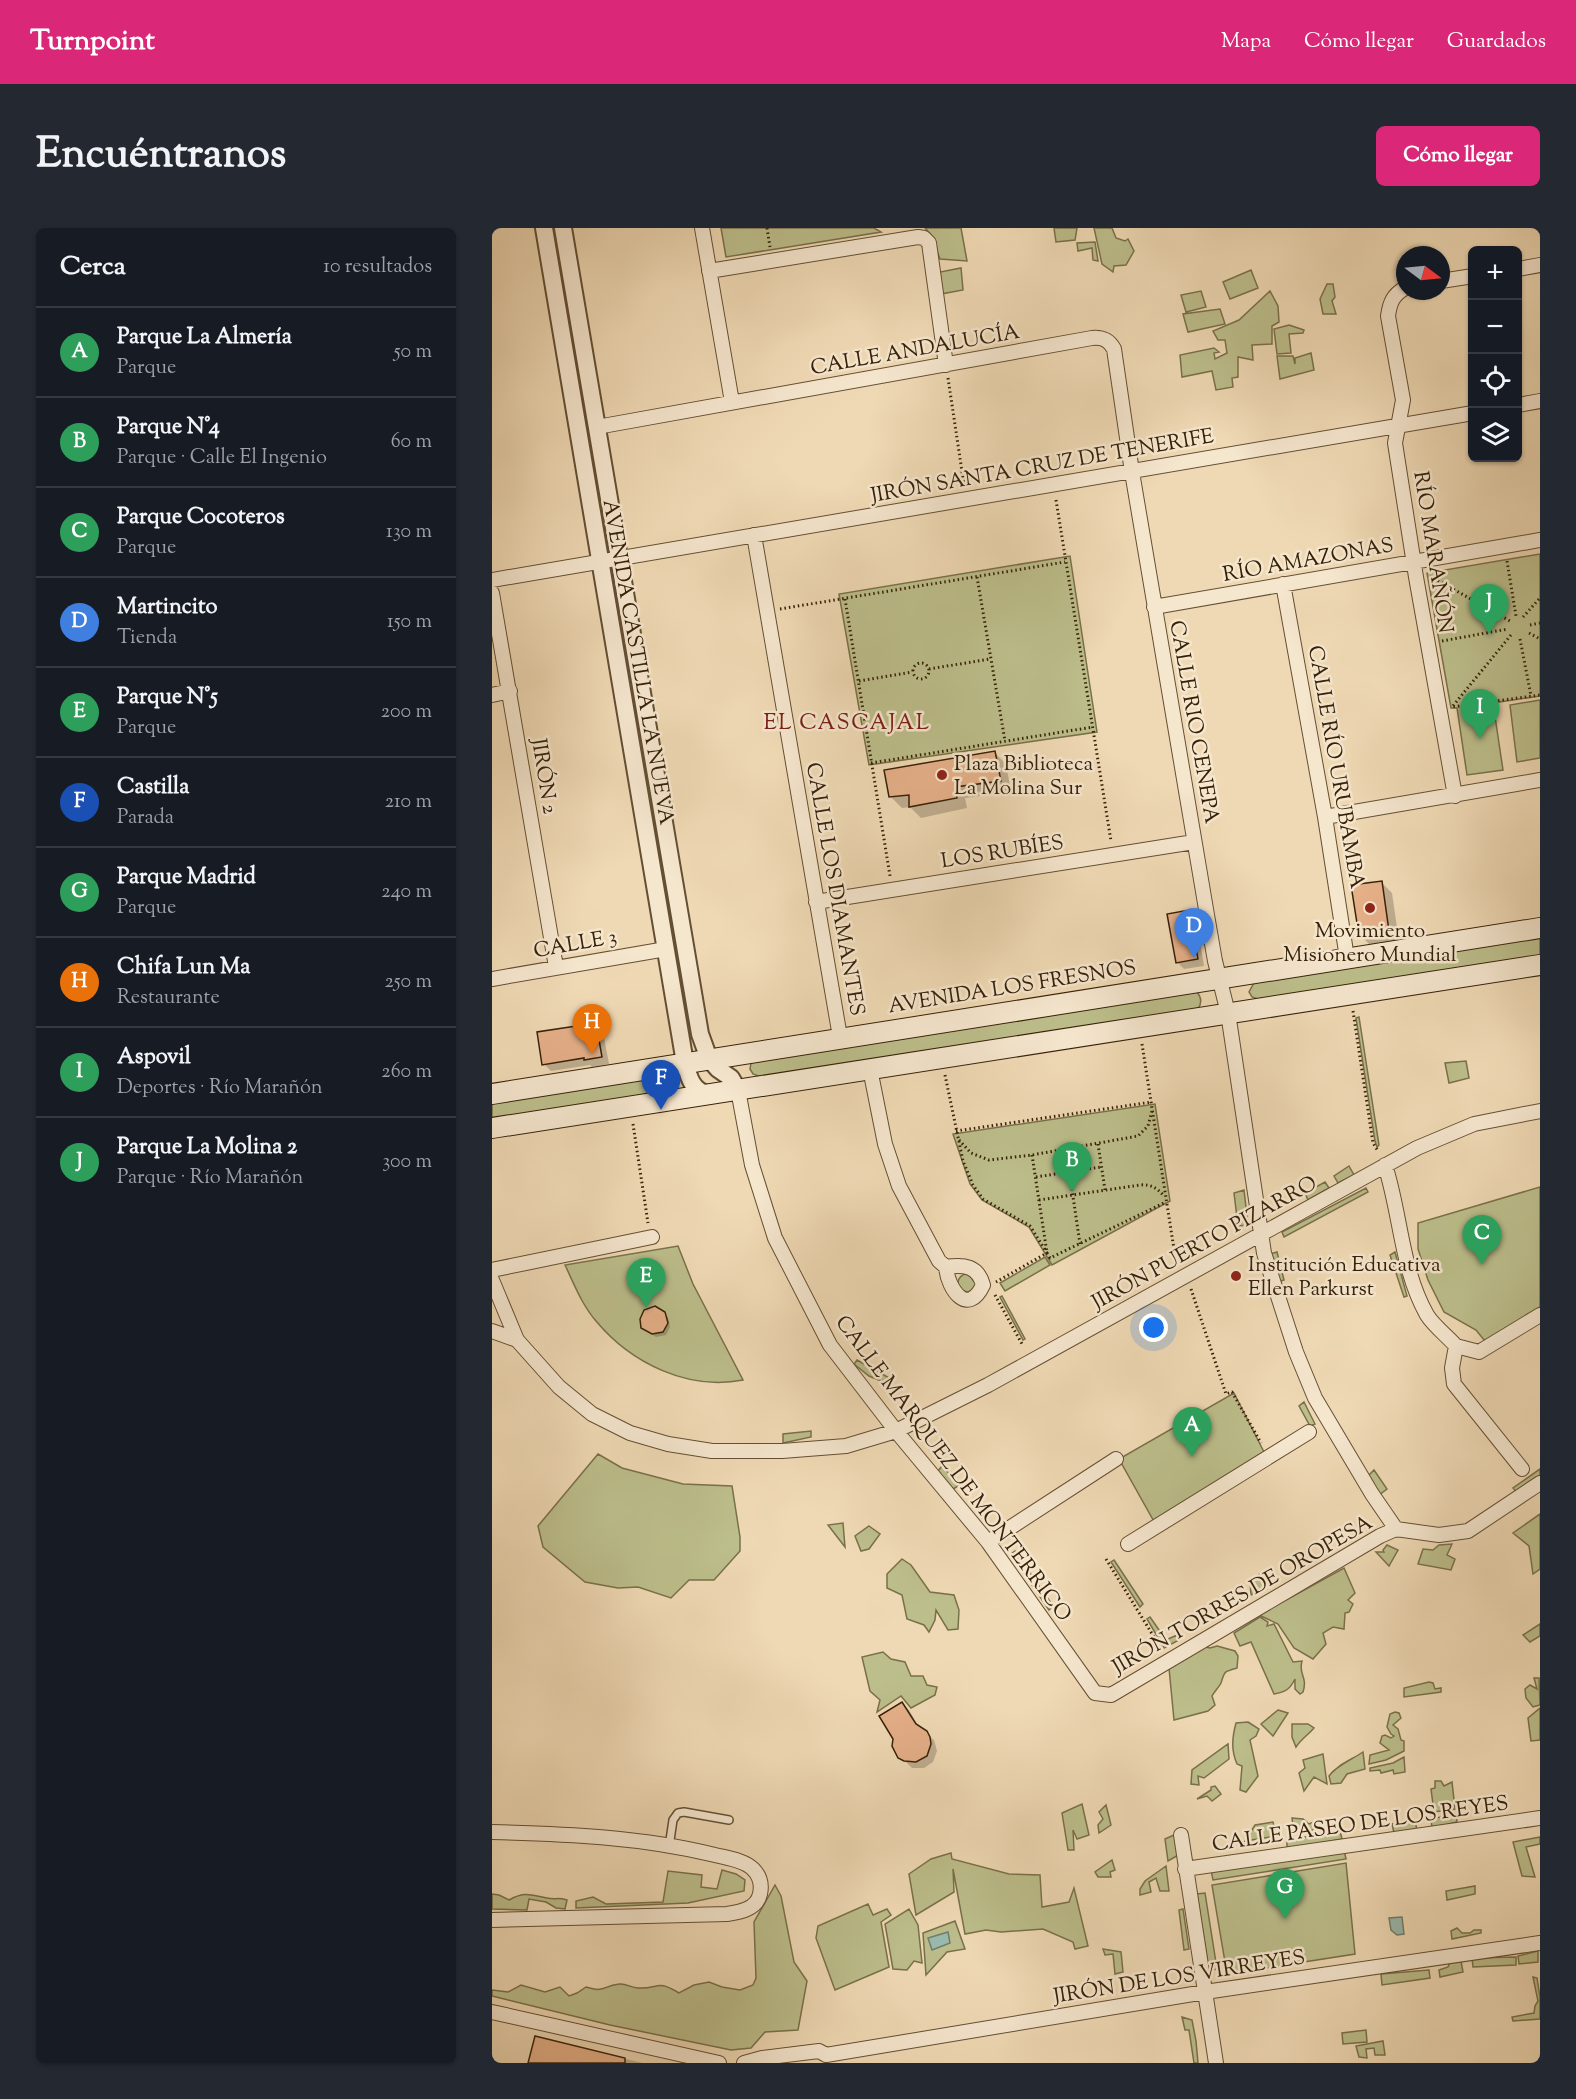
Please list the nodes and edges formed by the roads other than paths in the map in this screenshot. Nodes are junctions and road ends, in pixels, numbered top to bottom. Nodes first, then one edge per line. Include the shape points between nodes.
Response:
1 (544, 228) edge
2 (563, 228) edge
3 (702, 228) edge
4 (1540, 265) edge
5 (1522, 267) edge
6 (709, 271) junction
7 (1468, 277) edge
8 (1450, 280) edge
9 (1396, 293) edge
10 (946, 365) junction
11 (1540, 401) edge
12 (732, 402) junction
13 (1522, 404) edge
14 (1468, 414) edge
15 (1398, 425) junction
16 (597, 427) junction
17 (1132, 472) junction
18 (754, 536) junction
19 (1540, 540) edge
20 (618, 558) junction
21 (599, 561) junction
22 (1420, 561) junction
23 (492, 580) edge
24 (1283, 584) junction
25 (492, 593) edge
26 (1154, 607) junction
27 (510, 692) junction
28 (492, 695) edge
29 (1540, 780) edge
30 (1455, 796) junction
31 (1325, 817) junction
32 (1194, 842) junction
33 (816, 902) junction
34 (1540, 928) edge
35 (666, 949) junction
36 (1347, 958) junction
37 (1540, 965) edge
38 (556, 967) junction
39 (1219, 978) junction
40 (492, 979) edge
41 (1228, 1012) junction
42 (840, 1038) junction
43 (709, 1059) junction
44 (685, 1063) junction
45 (870, 1068) junction
46 (738, 1090) junction
47 (492, 1094) edge
48 (708, 1095) junction
49 (1540, 1111) edge
50 (492, 1128) edge
51 (1385, 1165) junction
52 (1262, 1233) junction
53 (651, 1234) road end
54 (946, 1267) dead end
55 (492, 1270) edge
56 (492, 1280) edge
57 (1540, 1315) edge
58 (492, 1331) edge
59 (517, 1340) junction
60 (1456, 1346) junction
61 (896, 1431) junction
62 (1309, 1432) dead end
63 (1116, 1459) dead end
64 (1522, 1469) dead end
65 (1540, 1483) edge
66 (1396, 1529) junction
67 (987, 1542) junction
68 (1128, 1544) dead end
69 (1095, 1693) joint
70 (1540, 1818) edge
71 (729, 1820) dead end
72 (492, 1832) edge
73 (1181, 1836) dead end
74 (669, 1846) junction
75 (1185, 1869) junction
76 (492, 1920) edge
77 (1540, 1943) edge
78 (1205, 1992) junction
79 (492, 2012) edge
80 (827, 2059) edge
81 (719, 2063) edge
82 (744, 2063) edge
83 (1216, 2063) edge

1 - 21 street, AVENIDA CASTILLA LA NUEVA
2 - 16 street, AVENIDA CASTILLA LA NUEVA
3 - 6 street
4 - 5 street
6 - 10 street via 924,238 933,262
6 - 12 street
7 - 8 street
9 - 15 street, RÍO MARAÑÓN via 1388,316 1402,400
10 - 12 street, CALLE ANDALUCÍA
10 - 17 street, CALLE ANDALUCÍA via 1092,338 1110,342
11 - 13 street
12 - 16 street, CALLE ANDALUCÍA
14 - 15 street, JIRÓN SANTA CRUZ DE TENERIFE
15 - 17 street, JIRÓN SANTA CRUZ DE TENERIFE
15 - 22 street, RÍO MARAÑÓN via 1395,443
16 - 20 street, AVENIDA CASTILLA LA NUEVA
17 - 18 street, JIRÓN SANTA CRUZ DE TENERIFE
17 - 26 street, CALLE RIO CENEPA
18 - 20 street, JIRÓN SANTA CRUZ DE TENERIFE
18 - 33 street, CALLE LOS DIAMANTES
19 - 22 street, RÍO AMAZONAS
20 - 21 street, JIRÓN SANTA CRUZ DE TENERIFE
20 - 43 street, AVENIDA CASTILLA LA NUEVA via 700,1034
21 - 23 street, JIRÓN SANTA CRUZ DE TENERIFE
21 - 35 street, AVENIDA CASTILLA LA NUEVA
22 - 24 street, RÍO AMAZONAS
22 - 30 street, RÍO MARAÑÓN
24 - 26 street, RÍO AMAZONAS
24 - 31 street, CALLE RÍO URUBAMBA
25 - 27 street, JIRÓN 2
26 - 32 street, CALLE RIO CENEPA
27 - 28 street
27 - 38 street, JIRÓN 2
29 - 30 street
30 - 31 street
31 - 36 street, CALLE RÍO URUBAMBA
32 - 33 street, LOS RUBÍES
32 - 39 street, CALLE RIO CENEPA
33 - 42 street, CALLE LOS DIAMANTES
34 - 36 main road, AVENIDA LOS FRESNOS
35 - 38 street, CALLE 3
35 - 44 street, AVENIDA CASTILLA LA NUEVA
36 - 39 main road, AVENIDA LOS FRESNOS
37 - 41 main road
38 - 40 street, CALLE 3
39 - 41 street, CALLE RIO CENEPA
39 - 42 main road, AVENIDA LOS FRESNOS
41 - 45 main road
41 - 52 street, CALLE RIO CENEPA
42 - 43 main road, AVENIDA LOS FRESNOS
43 - 44 main road, AVENIDA LOS FRESNOS
43 - 46 street via 731,1078
44 - 47 main road, AVENIDA LOS FRESNOS
44 - 48 street, AVENIDA CASTILLA LA NUEVA via 693,1085
45 - 46 main road
45 - 54 street via 885,1144 899,1186 939,1261
46 - 48 main road
46 - 61 street, CALLE MARQUEZ DE MONTERRICO via 752,1165 775,1238 830,1345
48 - 50 main road
49 - 51 street, JIRÓN PUERTO PIZARRO via 1454,1131
51 - 52 street, JIRÓN PUERTO PIZARRO
51 - 60 street via 1408,1271 1428,1317
52 - 61 street, JIRÓN PUERTO PIZARRO via 1006,1375
52 - 66 street, CALLE RIO CENEPA via 1264,1253 1315,1398
53 - 55 street
56 - 59 street
57 - 60 street via 1479,1352
58 - 59 street
59 - 61 street, JIRÓN PUERTO PIZARRO via 559,1388 592,1414 630,1433 668,1444 712,1451 782,1451 846,1446
60 - 64 street via 1454,1384
61 - 67 street, CALLE MARQUEZ DE MONTERRICO
62 - 68 street
63 - 67 street
65 - 66 street, JIRÓN TORRES DE OROPESA via 1468,1531 1439,1535
66 - 69 street, JIRÓN TORRES DE OROPESA via 1362,1545 1111,1695
67 - 69 street, CALLE MARQUEZ DE MONTERRICO
70 - 75 street, CALLE PASEO DE LOS REYES
71 - 74 lane via 678,1813
72 - 74 street via 578,1834
73 - 75 street
74 - 76 street via 737,1861 753,1869 761,1882 760,1897 747,1910 727,1914
75 - 78 street
77 - 78 street, JIRÓN DE LOS VIRREYES
78 - 80 street, JIRÓN DE LOS VIRREYES
78 - 83 street
79 - 81 street
80 - 82 street, JIRÓN DE LOS VIRREYES via 819,2050

